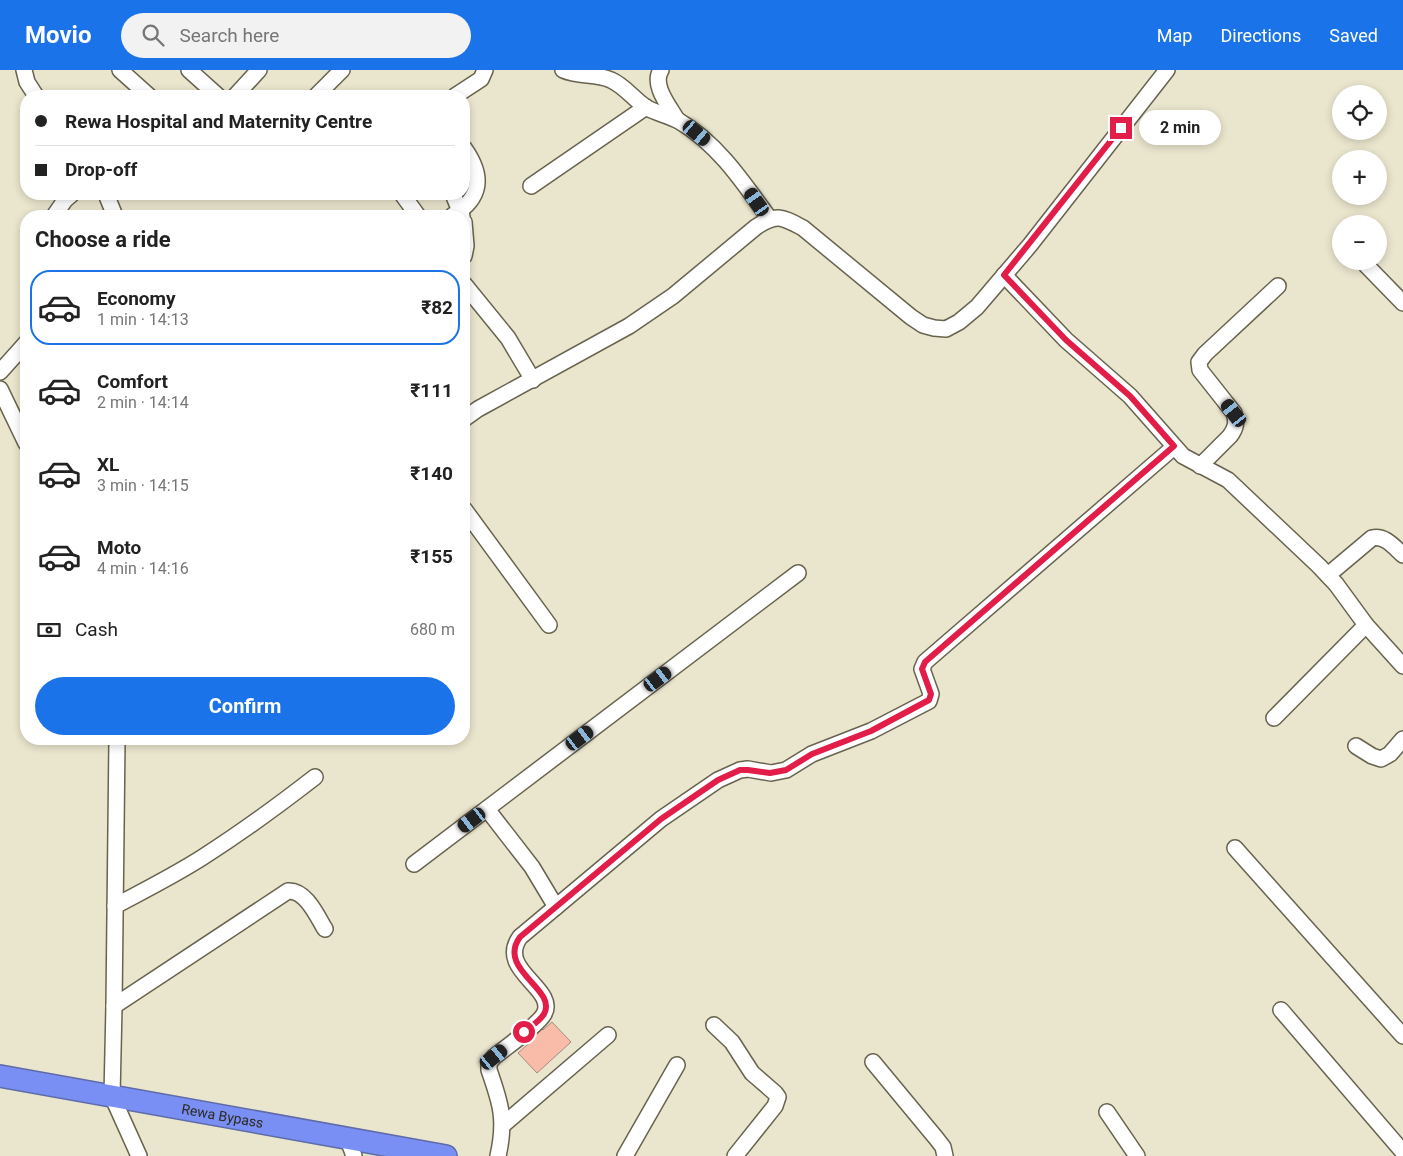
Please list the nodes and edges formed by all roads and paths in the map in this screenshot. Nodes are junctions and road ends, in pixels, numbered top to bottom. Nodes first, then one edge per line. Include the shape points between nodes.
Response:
1 (24, 70) edge
2 (120, 70) edge
3 (189, 70) edge
4 (259, 70) edge
5 (342, 70) edge
6 (485, 70) edge
7 (563, 70) edge
8 (661, 70) edge
9 (1167, 70) edge
10 (32, 90) edge
11 (142, 90) edge
12 (211, 90) edge
13 (241, 90) edge
14 (322, 90) edge
15 (465, 90) edge
16 (646, 107) junction
17 (677, 120) junction
18 (470, 159) edge
19 (531, 186) dead end
20 (463, 210) edge
21 (769, 218) junction
22 (1371, 270) edge
23 (1004, 275) junction
24 (1278, 286) dead end
25 (470, 291) edge
26 (1403, 303) edge
27 (20, 350) edge
28 (0, 372) edge
29 (533, 380) junction
30 (0, 389) edge
31 (470, 415) edge
32 (20, 431) edge
33 (1174, 446) junction
34 (1200, 466) junction
35 (470, 518) edge
36 (1403, 555) edge
37 (798, 573) dead end
38 (1328, 575) junction
39 (549, 625) dead end
40 (1366, 625) junction
41 (1403, 666) edge
42 (1274, 718) dead end
43 (1403, 739) edge
44 (117, 745) edge
45 (1356, 746) dead end
46 (315, 777) dead end
47 (487, 809) junction
48 (1235, 848) dead end
49 (414, 864) dead end
50 (115, 906) junction
51 (556, 907) junction
52 (326, 929) dead end
53 (114, 1006) junction
54 (1281, 1010) dead end
55 (714, 1025) dead end
56 (608, 1035) dead end
57 (1403, 1036) edge
58 (873, 1062) dead end
59 (676, 1064) dead end
60 (0, 1076) edge
61 (112, 1096) junction
62 (1107, 1112) dead end
63 (503, 1125) junction
64 (350, 1147) edge
65 (1403, 1152) edge
66 (139, 1156) edge
67 (446, 1156) edge
68 (498, 1156) edge
69 (625, 1156) edge
70 (735, 1156) edge
71 (946, 1156) edge
72 (1136, 1156) edge

1 - 10 street
2 - 11 street
3 - 12 street
4 - 13 street
5 - 14 street
6 - 15 street via 481,79
7 - 16 street via 614,81
8 - 17 street via 659,87
9 - 23 street
16 - 17 street
16 - 19 street
17 - 21 street via 716,149
18 - 20 street via 476,170 476,192
21 - 23 street via 787,220 803,228 910,317 934,328 946,329 959,322 977,307
21 - 29 street via 674,296 630,326
22 - 26 street
23 - 33 street via 1066,340 1130,396
24 - 34 street via 1199,362 1200,370 1236,420 1234,431
25 - 29 street via 508,338
27 - 28 street
29 - 31 street
30 - 32 street
33 - 34 street
33 - 51 street via 925,662 922,669 931,694 929,700 871,731 812,754 786,770 770,773 740,770 718,780 661,819
34 - 38 street via 1238,488
35 - 39 street
36 - 38 street via 1382,538 1372,538
37 - 47 street
38 - 40 street
40 - 41 street
40 - 42 street
43 - 45 street via 1381,759
44 - 50 street
46 - 50 street via 203,857
47 - 49 street
47 - 51 street via 532,867
48 - 57 street
50 - 53 street
51 - 63 street via 520,937 513,950 513,957 542,996 546,1009 539,1020 489,1063
52 - 53 street via 301,894 288,891
53 - 61 street
54 - 65 street
55 - 70 street via 732,1042 752,1073 778,1097 775,1106
56 - 63 street
58 - 71 street via 943,1147
59 - 69 street
60 - 61 highway, Rewa Bypass
61 - 64 highway, Rewa Bypass
61 - 66 street
62 - 72 street
63 - 68 street
64 - 67 highway, Rewa Bypass

